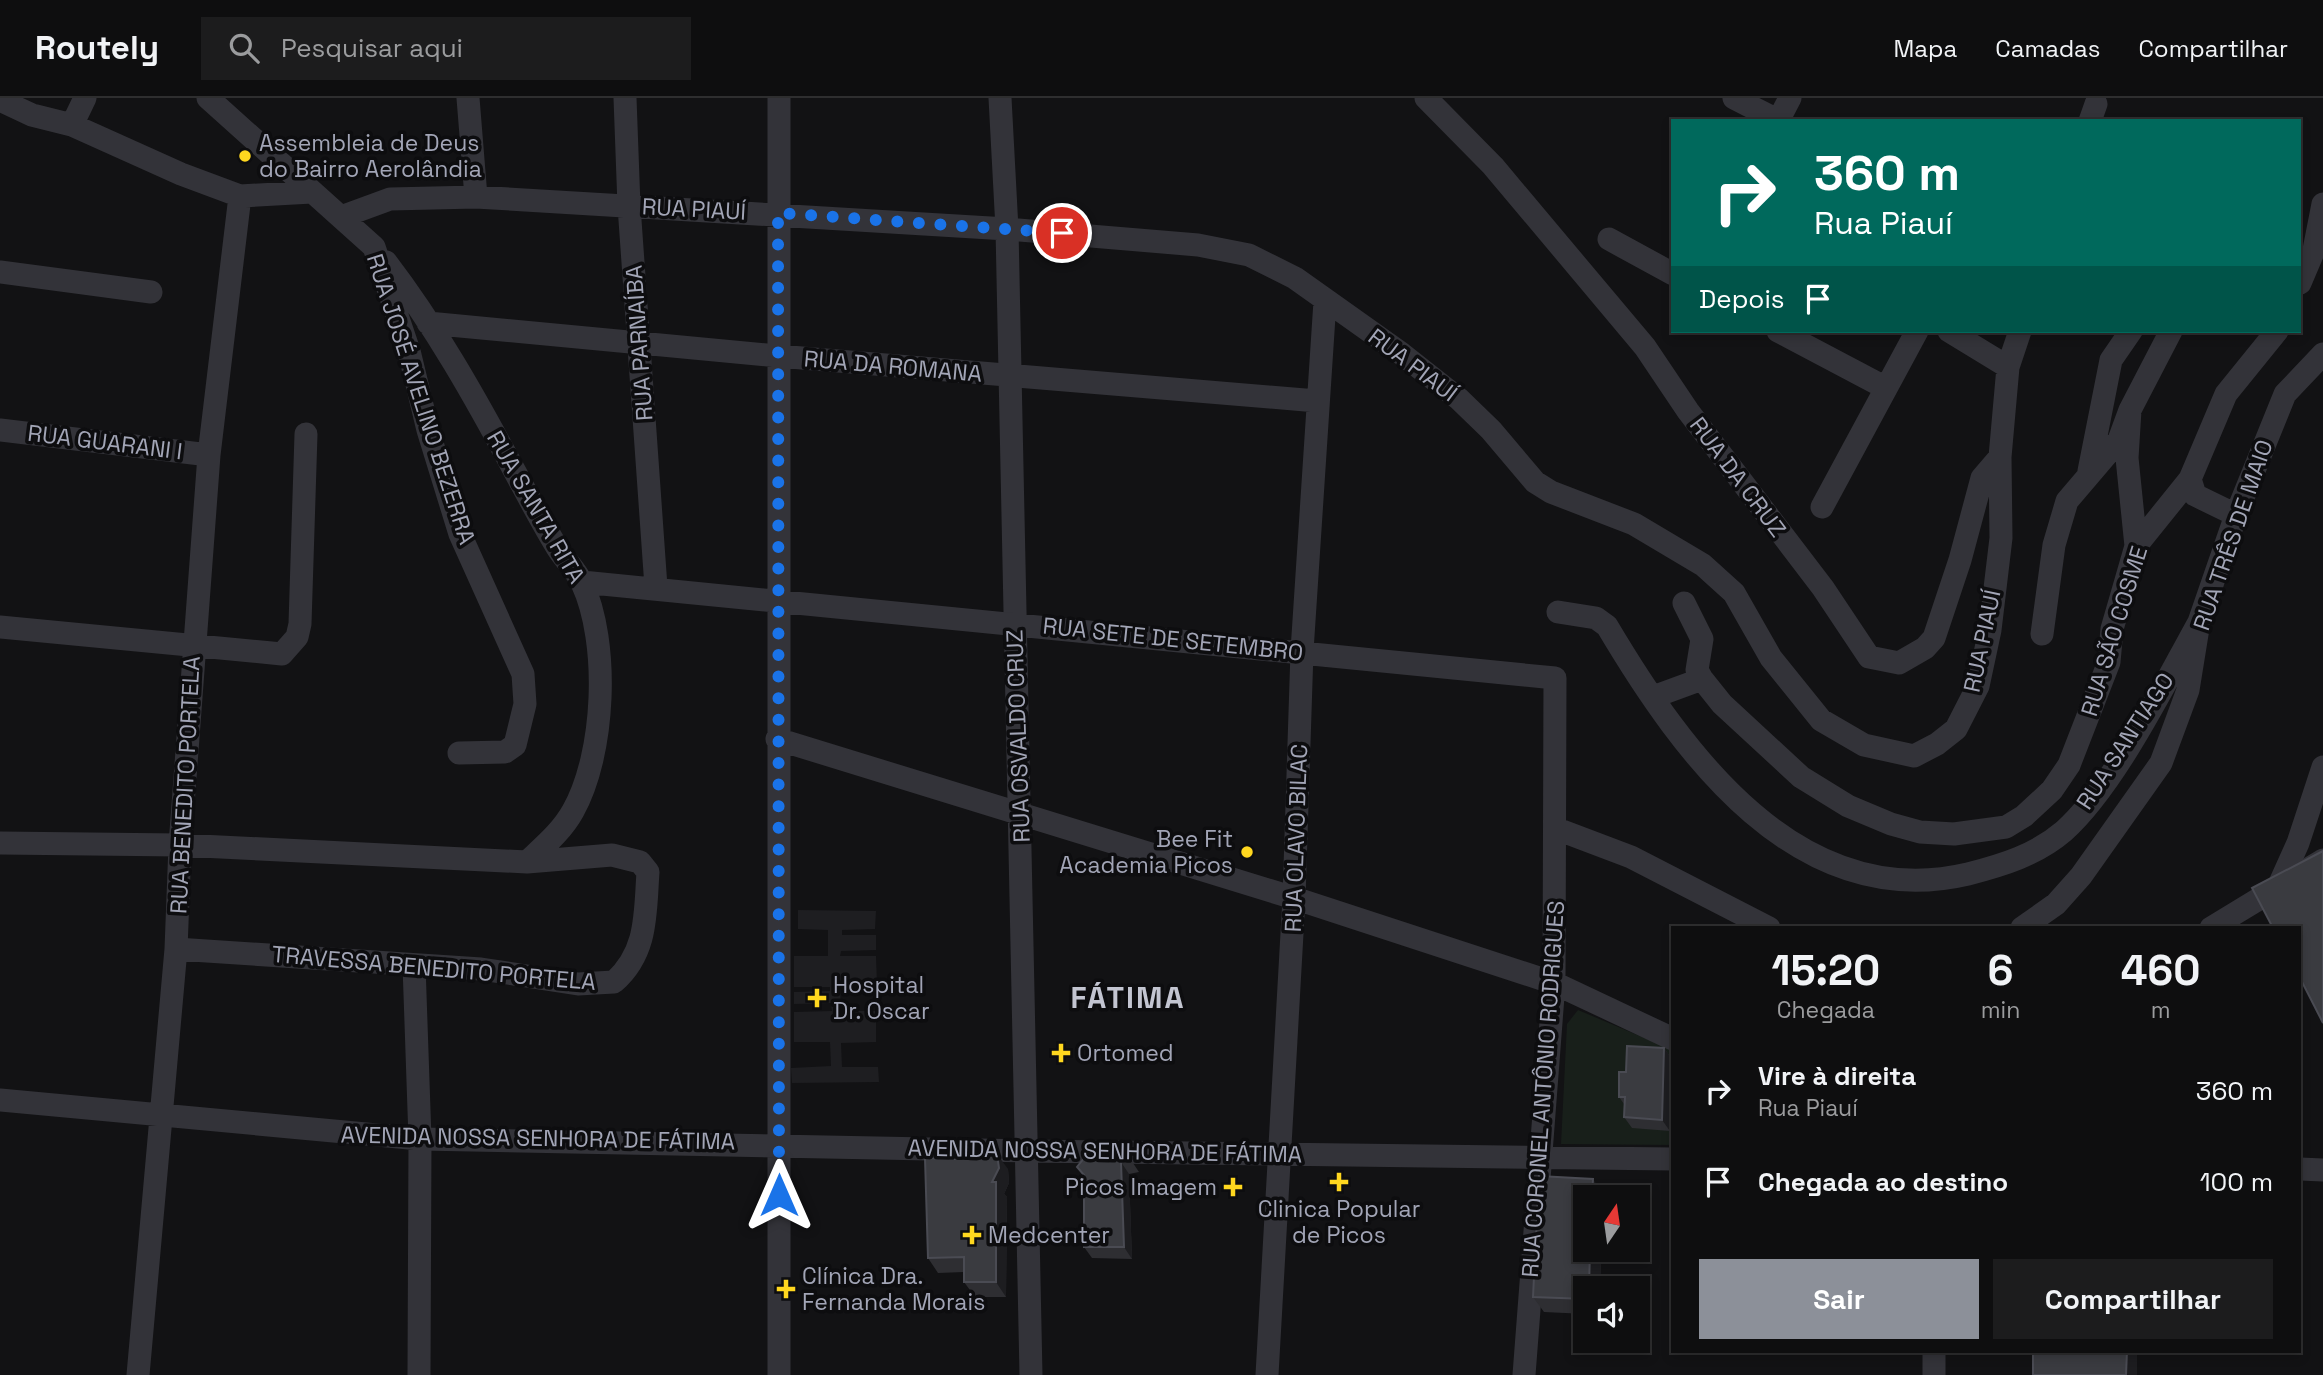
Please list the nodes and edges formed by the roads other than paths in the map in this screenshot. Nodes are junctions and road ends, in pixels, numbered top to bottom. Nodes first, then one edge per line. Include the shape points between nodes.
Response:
1 (85, 98) edge
2 (208, 98) edge
3 (468, 98) edge
4 (625, 98) edge
5 (779, 98) edge
6 (1000, 98) edge
7 (1426, 98) edge
8 (1734, 98) edge
9 (1790, 98) edge
10 (0, 100) edge
11 (1775, 119) edge
12 (1780, 119) edge
13 (72, 125) junction
14 (312, 191) junction
15 (240, 196) junction
16 (476, 197) junction
17 (2323, 204) edge
18 (629, 205) junction
19 (778, 213) junction
20 (341, 217) junction
21 (1007, 229) junction
22 (1609, 239) dead end
23 (374, 247) junction
24 (2312, 249) edge
25 (0, 272) edge
26 (1671, 273) edge
27 (2301, 280) edge
28 (151, 292) dead end
29 (1325, 301) junction
30 (428, 323) junction
31 (1782, 333) edge
32 (1916, 333) edge
33 (1952, 333) edge
34 (2019, 333) edge
35 (2130, 333) edge
36 (2170, 333) edge
37 (2275, 333) edge
38 (639, 342) junction
39 (2323, 354) edge
40 (778, 356) junction
41 (2008, 367) junction
42 (1010, 376) junction
43 (1886, 388) junction
44 (1317, 401) junction
45 (2130, 410) junction
46 (0, 430) edge
47 (306, 434) dead end
48 (209, 455) junction
49 (2000, 457) junction
50 (2088, 474) junction
51 (2190, 479) junction
52 (1822, 507) dead end
53 (2236, 515) junction
54 (2136, 546) junction
55 (582, 582) junction
56 (656, 587) junction
57 (778, 600) junction
58 (1685, 603) dead end
59 (1558, 612) dead end
60 (2199, 622) junction
61 (1015, 623) junction
62 (0, 627) edge
63 (2042, 634) dead end
64 (193, 646) junction
65 (1303, 651) junction
66 (1555, 678) joint
67 (1702, 680) junction
68 (1653, 697) junction
69 (777, 739) junction
70 (459, 753) dead end
71 (2323, 767) edge
72 (1021, 813) junction
73 (1557, 830) junction
74 (0, 843) edge
75 (180, 845) junction
76 (2323, 860) edge
77 (527, 862) junction
78 (2280, 883) junction
79 (1294, 898) junction
80 (1765, 926) edge
81 (2025, 926) edge
82 (2214, 926) edge
83 (176, 949) junction
84 (414, 965) junction
85 (1554, 983) junction
86 (1671, 1038) edge
87 (0, 1100) edge
88 (162, 1115) junction
89 (421, 1139) junction
90 (779, 1144) junction
91 (1026, 1151) junction
92 (1278, 1154) junction
93 (1539, 1157) junction
94 (1671, 1159) edge
95 (2301, 1169) edge
96 (2323, 1170) edge
97 (1934, 1353) edge
98 (138, 1375) edge
99 (419, 1375) edge
100 (779, 1375) edge
101 (1031, 1375) edge
102 (1267, 1375) edge
103 (1524, 1375) edge
104 (1934, 1375) edge

1 - 13 street
2 - 14 street, RUA JOSÉ AVELINO BEZERRA
3 - 16 street
4 - 18 street, RUA PARNAÍBA
5 - 19 street
6 - 21 street, RUA OSVALDO CRUZ
7 - 49 street, RUA DA CRUZ via 1493,166 1645,347 1869,657 1899,663 1934,638 1982,478
8 - 11 street
9 - 12 street
10 - 13 street via 32,115
13 - 15 street
14 - 15 street
14 - 20 street, RUA JOSÉ AVELINO BEZERRA
15 - 48 street, RUA BENEDITO PORTELA
16 - 18 street, RUA PIAUÍ
16 - 20 street, RUA PIAUÍ via 390,199
17 - 24 street
18 - 19 street, RUA PIAUÍ
18 - 38 street, RUA PARNAÍBA
19 - 21 street, RUA PIAUÍ
19 - 40 street
20 - 23 street, RUA JOSÉ AVELINO BEZERRA
21 - 29 street, RUA PIAUÍ via 1222,248 1274,266
21 - 42 street, RUA OSVALDO CRUZ
22 - 26 street
23 - 30 street, RUA SANTA RITA
23 - 70 street, RUA JOSÉ AVELINO BEZERRA via 409,351 460,534 523,674 525,704 515,746 505,752
24 - 27 street
25 - 28 street
29 - 44 street, RUA OLAVO BILAC
29 - 49 street, RUA PIAUÍ via 1459,399 1535,482 1634,524 1703,565 1734,593 1772,659 1821,720 1864,745 1914,756 1956,729 1978,686 2001,538
30 - 38 street, RUA DA ROMANA
30 - 55 street, RUA SANTA RITA via 556,547
31 - 43 street
32 - 43 street
33 - 41 street
34 - 41 street, RUA PIAUÍ
35 - 50 street via 2111,360
36 - 45 street
37 - 51 street, RUA SÃO COSME via 2226,394
38 - 40 street, RUA DA ROMANA
38 - 56 street, RUA PARNAÍBA
39 - 53 street, RUA TRÊS DE MAIO via 2284,394
40 - 42 street, RUA DA ROMANA
40 - 57 street
41 - 49 street, RUA PIAUÍ
42 - 44 street, RUA DA ROMANA
42 - 61 street, RUA OSVALDO CRUZ
43 - 52 street
44 - 65 street, RUA OLAVO BILAC
45 - 50 street via 2119,440
45 - 54 street via 2127,458
46 - 48 street, RUA GUARANI I
47 - 64 street via 298,637 282,654
48 - 64 street, RUA BENEDITO PORTELA
50 - 63 street via 2067,501 2054,545
51 - 53 street via 2194,495
51 - 54 street, RUA SÃO COSME
53 - 60 street, RUA TRÊS DE MAIO
54 - 67 street, RUA SÃO COSME via 2112,629 2109,662 2069,765 2052,790 2007,827 1954,834 1920,832 1848,806 1801,777
55 - 56 street, RUA SETE DE SETEMBRO
55 - 77 street, RUA SANTA RITA via 594,624 601,679 591,757 574,809 561,829
56 - 57 street, RUA SETE DE SETEMBRO
57 - 61 street, RUA SETE DE SETEMBRO
57 - 69 street
58 - 67 street via 1702,639 1697,670
59 - 68 street, RUA SANTIAGO via 1596,618 1607,626
60 - 68 street, RUA SANTIAGO via 2113,767 2064,830 2022,858 1949,878 1892,881 1868,876 1788,842 1746,811
60 - 81 street, RUA TRÊS DE MAIO via 2188,691 2161,763 2081,876 2056,904
61 - 65 street, RUA SETE DE SETEMBRO
61 - 72 street, RUA OSVALDO CRUZ
62 - 64 street
64 - 75 street, RUA BENEDITO PORTELA
65 - 66 street, RUA SETE DE SETEMBRO
65 - 79 street, RUA OLAVO BILAC
66 - 73 street, RUA CORONEL ANTÔNIO RODRIGUES
67 - 68 street
69 - 72 street
69 - 90 street
71 - 78 street
72 - 79 street
72 - 91 street, RUA OSVALDO CRUZ
73 - 80 street via 1631,857
73 - 85 street, RUA CORONEL ANTÔNIO RODRIGUES
74 - 75 street
75 - 77 street
75 - 83 street, RUA BENEDITO PORTELA
76 - 78 street
77 - 84 street, TRAVESSA BENEDITO PORTELA via 612,855 640,862 648,872 642,942 633,961 614,982 578,984 481,969
78 - 82 street
79 - 85 street
79 - 92 street, RUA OLAVO BILAC
83 - 84 street, TRAVESSA BENEDITO PORTELA
83 - 88 street, RUA BENEDITO PORTELA
84 - 89 street
85 - 86 street
85 - 93 street, RUA CORONEL ANTÔNIO RODRIGUES
87 - 88 street, AVENIDA NOSSA SENHORA DE FÁTIMA
88 - 89 street, AVENIDA NOSSA SENHORA DE FÁTIMA
88 - 98 street, RUA BENEDITO PORTELA
89 - 90 street, AVENIDA NOSSA SENHORA DE FÁTIMA
89 - 99 street
90 - 91 street, AVENIDA NOSSA SENHORA DE FÁTIMA
90 - 100 street
91 - 92 street, AVENIDA NOSSA SENHORA DE FÁTIMA
91 - 101 street, RUA OSVALDO CRUZ
92 - 93 street, AVENIDA NOSSA SENHORA DE FÁTIMA
92 - 102 street, RUA OLAVO BILAC
93 - 94 street, AVENIDA NOSSA SENHORA DE FÁTIMA
93 - 103 street, RUA CORONEL ANTÔNIO RODRIGUES
95 - 96 street
97 - 104 street

